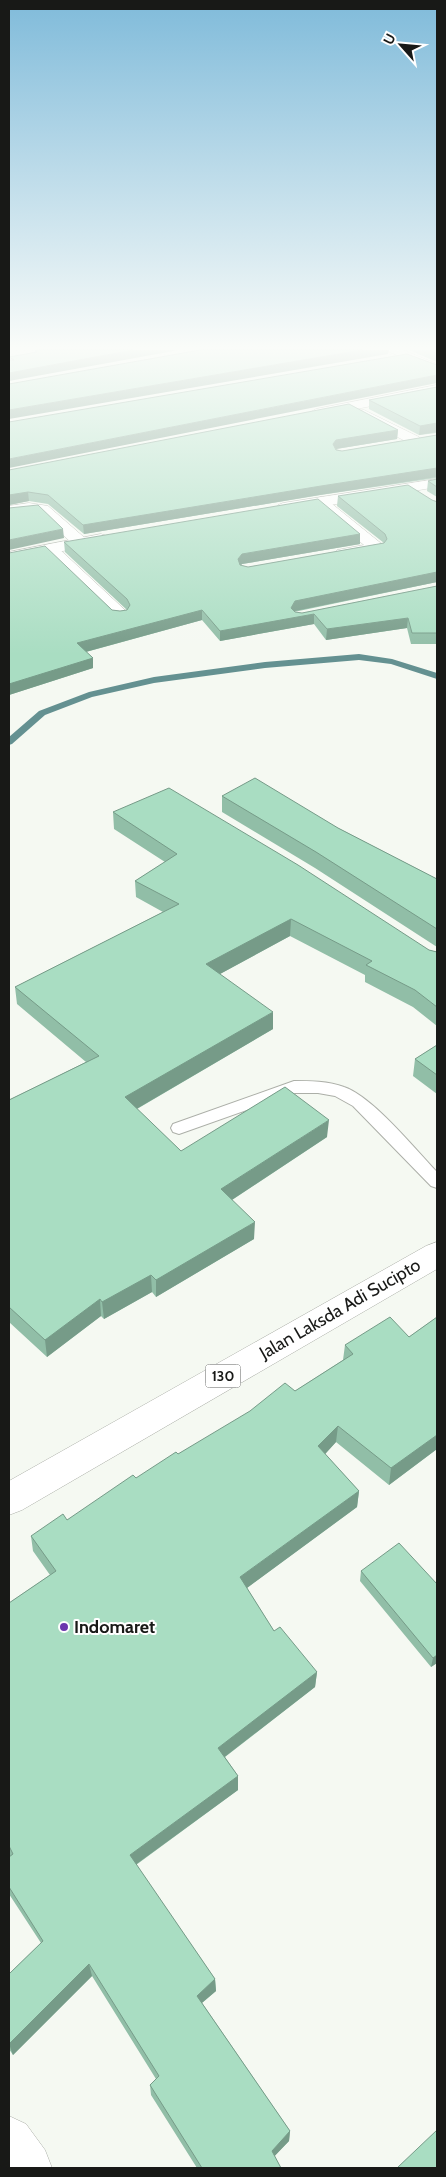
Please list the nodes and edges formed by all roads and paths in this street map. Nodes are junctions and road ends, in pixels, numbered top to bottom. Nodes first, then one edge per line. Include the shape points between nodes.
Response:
1 (437, 483) edge
2 (411, 488) junction
3 (431, 501) edge
4 (321, 502) junction
5 (9, 511) edge
6 (263, 512) edge
7 (119, 536) edge
8 (80, 542) junction
9 (50, 549) junction
10 (331, 556) edge
11 (9, 557) edge
12 (120, 615) edge
13 (180, 1128) dead end
14 (437, 1182) edge
15 (437, 1254) edge
16 (9, 1499) edge
17 (9, 2141) edge
18 (27, 2168) edge

1 - 2 street
2 - 3 street
2 - 4 street
4 - 6 street
4 - 10 street via 377,548
5 - 8 street via 43,510
7 - 8 street
8 - 9 street
9 - 11 street
9 - 12 street
13 - 14 lane via 294,1087 339,1091 359,1102
15 - 16 street, Jalan Laksda Adi Sucipto / 130
17 - 18 street

